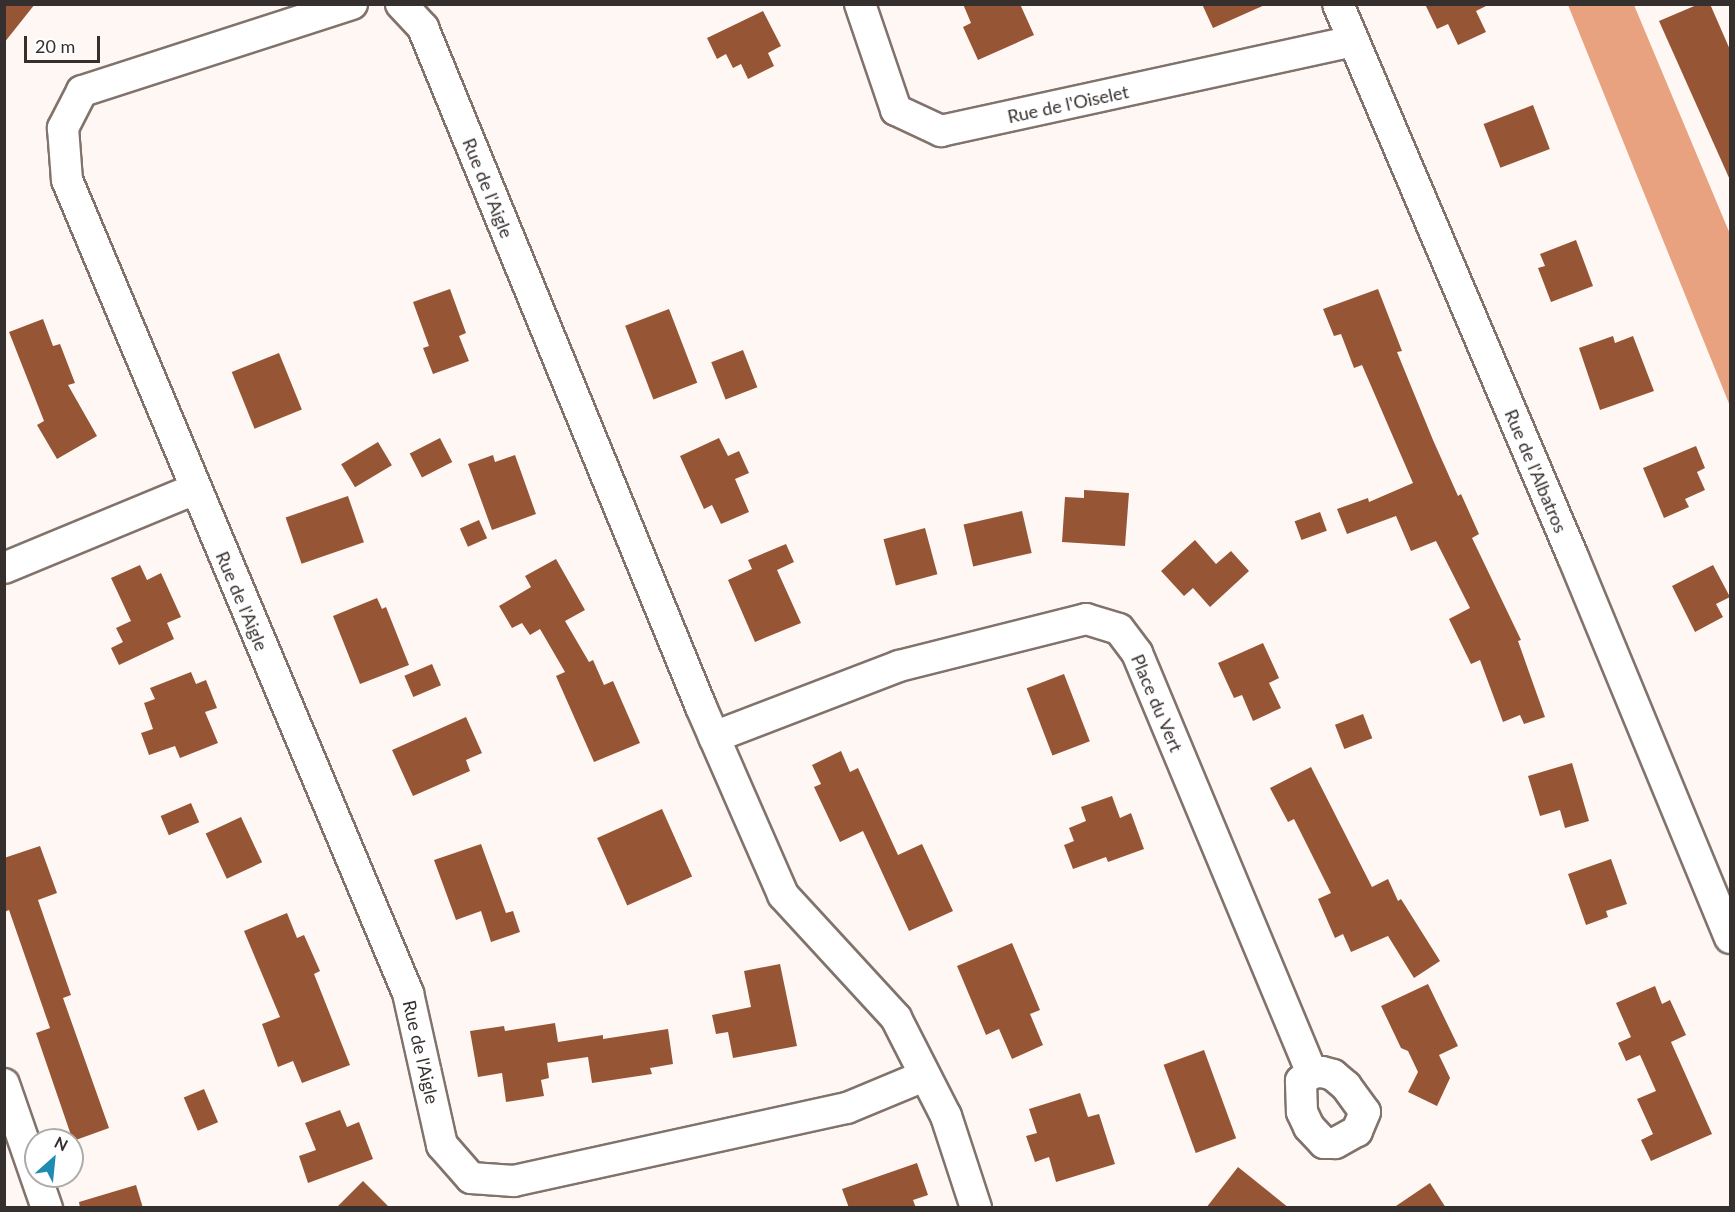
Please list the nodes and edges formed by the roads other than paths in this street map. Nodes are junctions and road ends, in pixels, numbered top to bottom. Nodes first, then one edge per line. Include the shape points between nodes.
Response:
1 (352, 4) edge
2 (401, 4) edge
3 (860, 4) edge
4 (1338, 4) edge
5 (1353, 41) junction
6 (195, 489) junction
7 (4, 568) edge
8 (714, 737) junction
9 (1731, 938) edge
10 (1312, 1073) dead end
11 (924, 1076) junction
12 (4, 1084) edge
13 (47, 1208) edge
14 (976, 1208) edge

1 - 6 street, Rue de l'Aigle via 82,91 63,128 67,180
2 - 8 street, Rue de l'Aigle via 423,28
3 - 5 street, Rue de l'Oiselet via 896,110 941,131
4 - 5 street, Rue de l'Albatros
5 - 9 street, Rue de l'Albatros
6 - 7 street
6 - 11 street, Rue de l'Aigle via 408,993 442,1145 471,1179 514,1181 847,1108
8 - 10 street, Place du Vert via 899,666 1086,620 1119,629 1137,653
8 - 11 street, Rue de l'Aigle via 783,895 896,1018
11 - 14 street, Rue de l'Aigle via 946,1116
12 - 13 street

